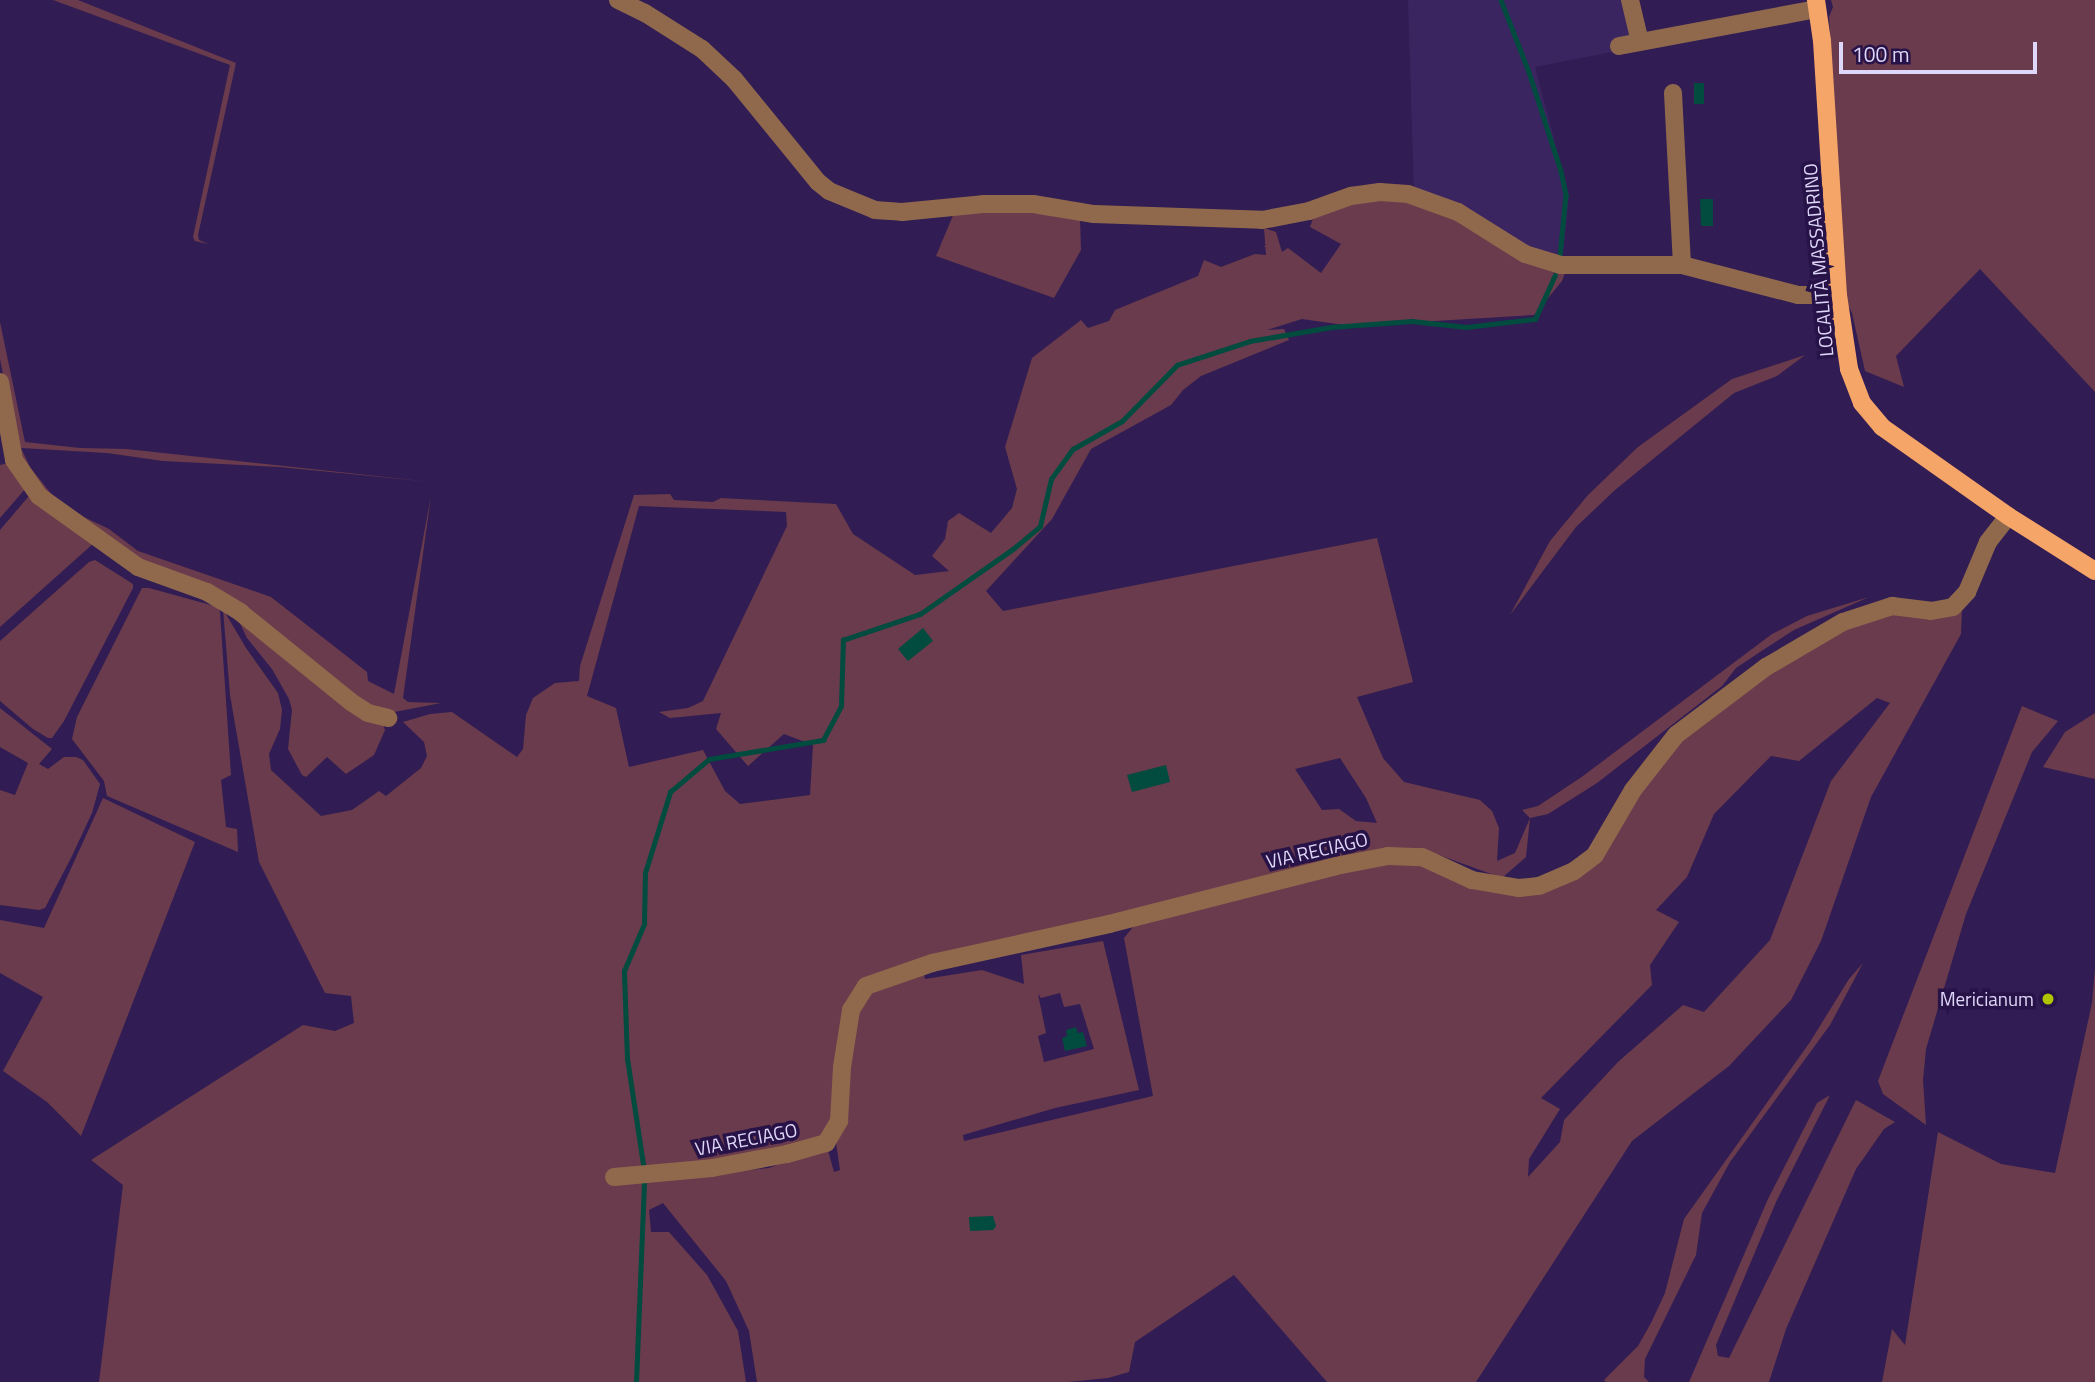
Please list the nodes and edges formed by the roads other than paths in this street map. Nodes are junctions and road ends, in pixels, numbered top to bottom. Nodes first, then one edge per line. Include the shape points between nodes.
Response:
1 (618, 0) edge
2 (1630, 0) edge
3 (1817, 5) edge
4 (1640, 42) junction
5 (1619, 47) dead end
6 (1673, 93) dead end
7 (1682, 265) junction
8 (1838, 295) junction
9 (0, 382) edge
10 (2006, 519) junction
11 (2095, 571) edge
12 (388, 718) dead end
13 (614, 1177) dead end

1 - 7 street via 702,49 734,79 818,182 875,210 1033,204 1094,214 1262,220 1380,192 1408,194 1458,212 1503,243 1542,261
2 - 4 street
3 - 4 street
3 - 8 main road, LOCALITÀ MASSADRINO
4 - 5 street
6 - 7 street
7 - 8 street via 1798,295
8 - 10 main road, LOCALITÀ MASSADRINO via 1849,369 1861,403 1882,427
9 - 12 street via 14,460 39,496 138,567 207,592 240,612 351,702
10 - 11 main road, LOCALITÀ MASSADRINO
10 - 13 street, VIA RECIAGO via 1988,542 1967,592 1953,607 1931,611 1892,606 1843,622 1766,667 1676,735 1633,790 1595,855 1574,871 1539,886 1519,888 1472,880 1422,857 1388,856 932,963 866,986 851,1010 839,1121 826,1143 788,1154

